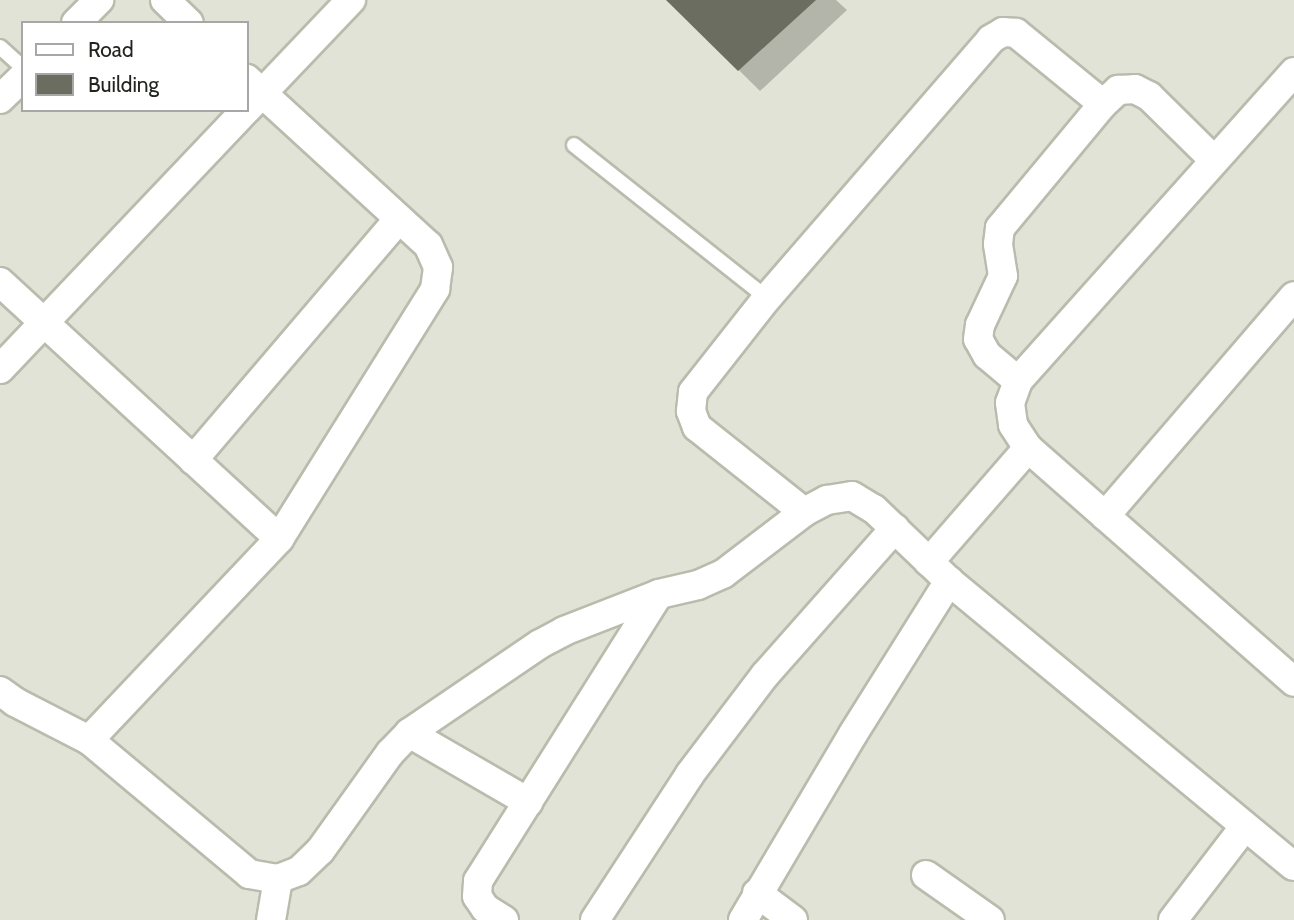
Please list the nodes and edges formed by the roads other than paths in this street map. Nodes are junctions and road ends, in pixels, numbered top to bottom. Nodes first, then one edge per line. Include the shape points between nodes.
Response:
1 (99, 0) edge
2 (165, 0) edge
3 (351, 0) edge
4 (78, 21) edge
5 (187, 21) edge
6 (0, 47) edge
7 (21, 66) edge
8 (1294, 72) edge
9 (21, 79) edge
10 (250, 98) edge
11 (0, 99) edge
12 (1103, 104) junction
13 (237, 112) edge
14 (575, 145) dead end
15 (1214, 160) junction
16 (399, 219) junction
17 (0, 282) edge
18 (1294, 296) edge
19 (767, 298) junction
20 (45, 324) junction
21 (0, 369) edge
22 (1018, 381) junction
23 (1028, 448) junction
24 (192, 460) junction
25 (804, 512) junction
26 (1105, 516) junction
27 (895, 528) junction
28 (279, 539) junction
29 (939, 571) junction
30 (659, 594) junction
31 (1294, 682) edge
32 (0, 691) edge
33 (409, 733) junction
34 (89, 740) junction
35 (528, 802) junction
36 (1245, 826) junction
37 (1294, 866) edge
38 (926, 875) dead end
39 (278, 879) junction
40 (757, 893) junction
41 (271, 920) edge
42 (504, 920) edge
43 (596, 920) edge
44 (743, 920) edge
45 (793, 920) edge
46 (990, 920) edge
47 (1173, 920) edge

1 - 4 street
2 - 5 street
3 - 10 street
6 - 7 lane
8 - 15 street
9 - 11 street
10 - 16 street
12 - 15 street via 1118,90 1142,92
12 - 19 street via 1016,33 1003,32 990,39
12 - 22 street via 1000,228 1003,276 978,339 986,355
13 - 20 street
14 - 19 lane
15 - 22 street
16 - 24 street
16 - 28 street via 428,245 439,267 435,289
17 - 20 street
18 - 26 street
19 - 25 street via 693,392 691,411 697,427 712,442
20 - 21 street
20 - 24 street
22 - 23 street via 1010,403 1013,425
23 - 26 street
23 - 29 street
24 - 28 street
25 - 27 street via 827,500 852,496
25 - 30 street via 723,574
26 - 31 street
27 - 29 street
27 - 43 street via 765,675 690,774
28 - 34 street
29 - 36 street
29 - 40 street
30 - 33 street via 540,643
30 - 35 street
32 - 34 street
33 - 35 street
33 - 39 street via 320,851 299,871
34 - 39 street via 249,874
35 - 42 street via 478,881 477,896 485,908
36 - 37 street
36 - 47 street
38 - 46 street
39 - 41 street
40 - 44 street
40 - 45 street

